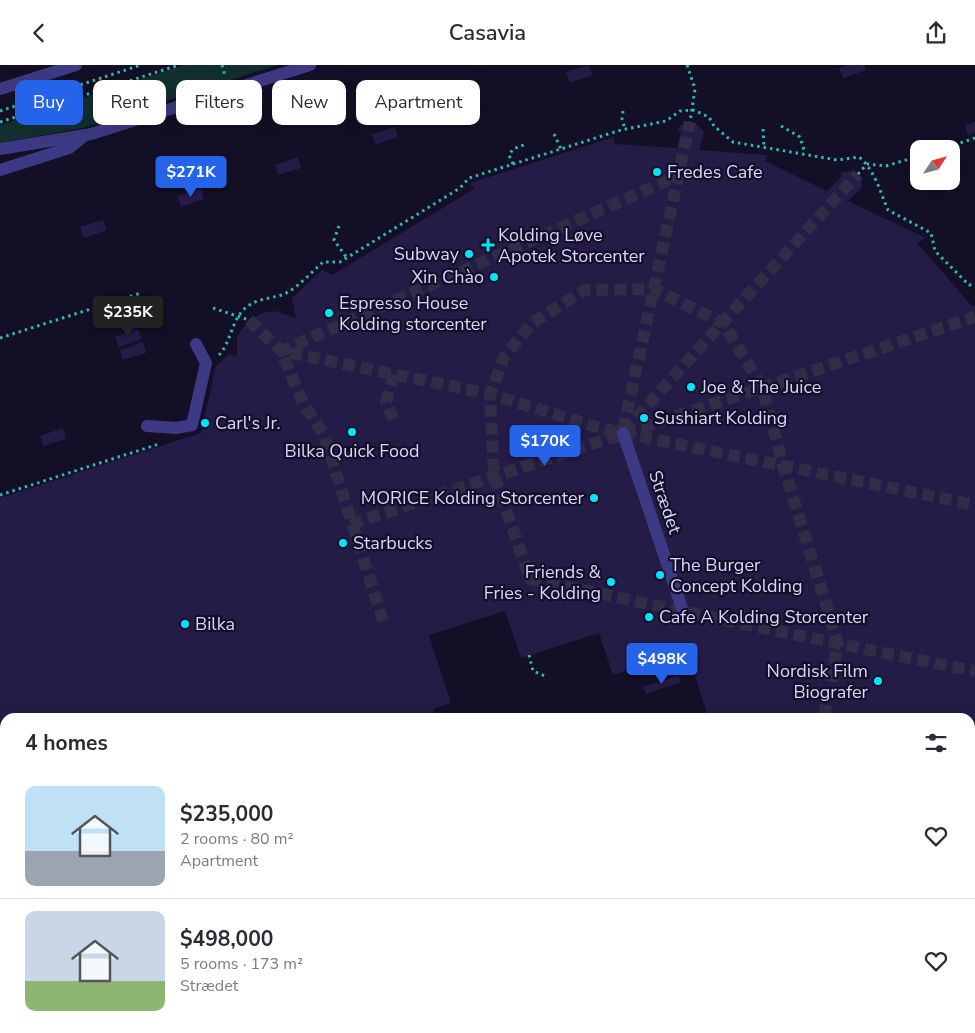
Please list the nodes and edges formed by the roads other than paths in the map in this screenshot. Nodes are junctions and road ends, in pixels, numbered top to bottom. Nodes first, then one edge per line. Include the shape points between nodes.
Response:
1 (76, 65) edge
2 (310, 65) edge
3 (0, 89) edge
4 (86, 135) junction
5 (0, 149) edge
6 (0, 170) edge
7 (196, 344) dead end
8 (147, 426) dead end
9 (623, 433) tunnel mouth
10 (683, 611) dead end

1 - 3 street
2 - 4 street
4 - 5 street
4 - 6 street via 69,148
7 - 8 street via 206,363 192,425 176,428
9 - 10 street, Strædet

